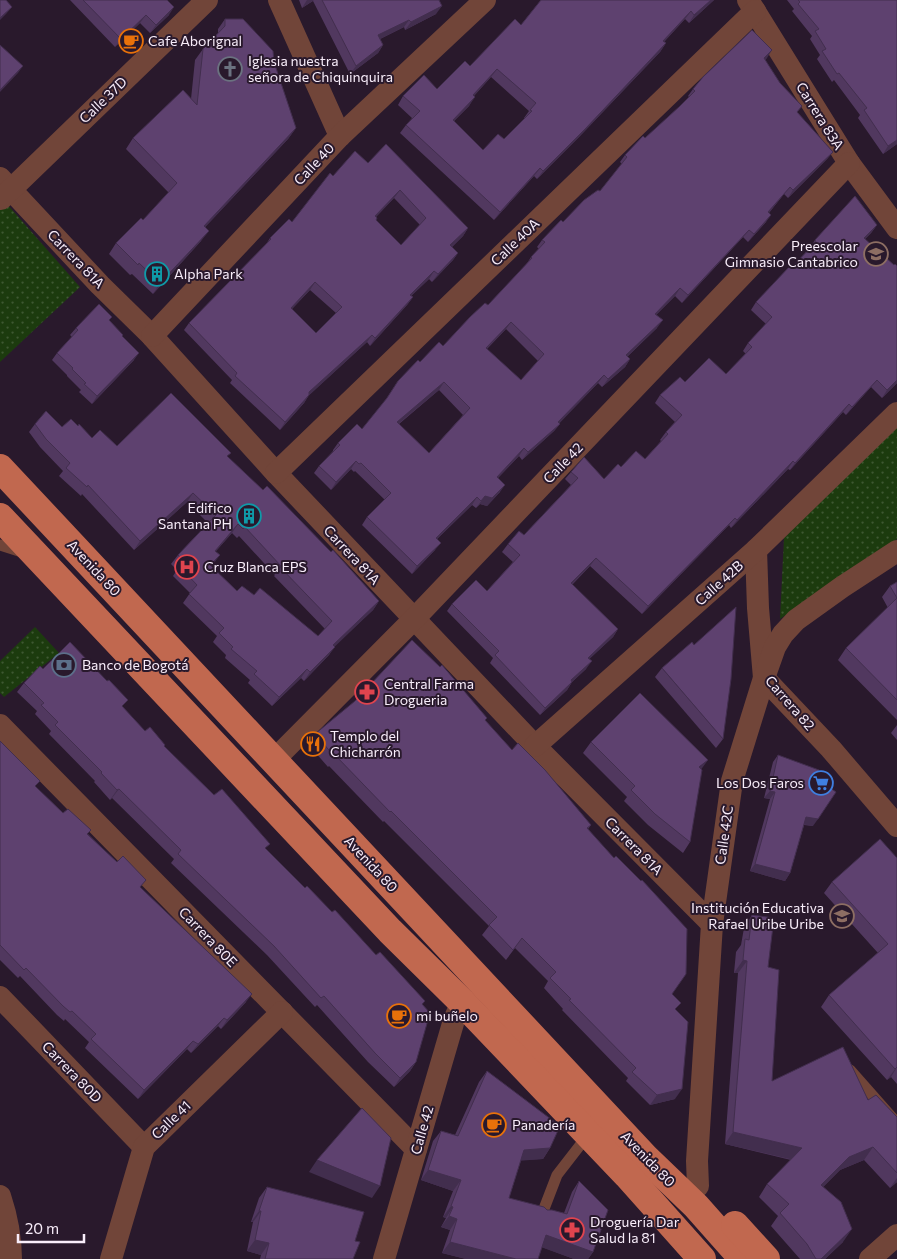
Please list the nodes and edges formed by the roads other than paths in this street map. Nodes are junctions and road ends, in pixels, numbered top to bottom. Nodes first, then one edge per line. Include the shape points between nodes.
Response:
1 (207, 0) edge
2 (279, 0) edge
3 (485, 0) edge
4 (751, 6) edge
5 (340, 136) junction
6 (849, 163) junction
7 (4, 189) edge
8 (897, 228) edge
9 (152, 336) junction
10 (897, 413) edge
11 (0, 468) edge
12 (276, 473) junction
13 (0, 517) edge
14 (0, 546) edge
15 (756, 550) junction
16 (897, 551) edge
17 (39, 558) junction
18 (414, 619) junction
19 (764, 678) junction
20 (0, 725) edge
21 (535, 746) junction
22 (274, 760) junction
23 (897, 826) edge
24 (712, 924) junction
25 (0, 997) edge
26 (462, 1002) junction
27 (282, 1012) junction
28 (850, 1070) edge
29 (897, 1123) edge
30 (588, 1135) junction
31 (144, 1147) junction
32 (416, 1149) junction
33 (659, 1172) junction
34 (698, 1186) junction
35 (0, 1196) edge
36 (542, 1214) edge
37 (897, 1235) edge
38 (690, 1254) edge
39 (11, 1259) edge
40 (111, 1259) edge
41 (384, 1259) edge
42 (743, 1259) edge
43 (766, 1259) edge
44 (870, 1259) edge

1 - 7 street, Calle 37D
2 - 5 street
3 - 5 street, Calle 40
4 - 6 street, Carrera 83A
4 - 12 street, Calle 40A
5 - 9 street, Calle 40
6 - 8 street, Carrera 83A
6 - 18 street, Calle 42
7 - 9 street, Carrera 81A
9 - 12 street, Carrera 81A
10 - 15 street, Calle 42B
11 - 22 main road, Avenida 80
12 - 18 street, Carrera 81A
13 - 17 main road, Avenida 80
14 - 17 lane
15 - 19 street, Carrera 82
15 - 21 street, Calle 42B
16 - 19 street, Calle 42C via 796,620 775,647
17 - 26 main road, Avenida 80 via 390,931
18 - 21 street, Carrera 81A
18 - 22 street, Calle 42
19 - 23 street, Carrera 82
19 - 24 street, Calle 42C via 732,781
20 - 27 street, Carrera 80E
21 - 24 street, Carrera 81A
22 - 33 main road, Avenida 80
24 - 34 street, Calle 42C
25 - 31 street, Carrera 80D
26 - 30 main road, Avenida 80
26 - 32 street, Calle 42
27 - 31 street, Calle 41
27 - 32 street, Carrera 80E
28 - 29 lane
30 - 36 lane via 558,1175
30 - 38 main road, Avenida 80 via 627,1175
31 - 40 street, Calle 41
32 - 41 street, Calle 42
33 - 34 main road
33 - 42 main road, Avenida 80 via 696,1206
34 - 43 main road
35 - 39 street via 6,1213
37 - 44 street

